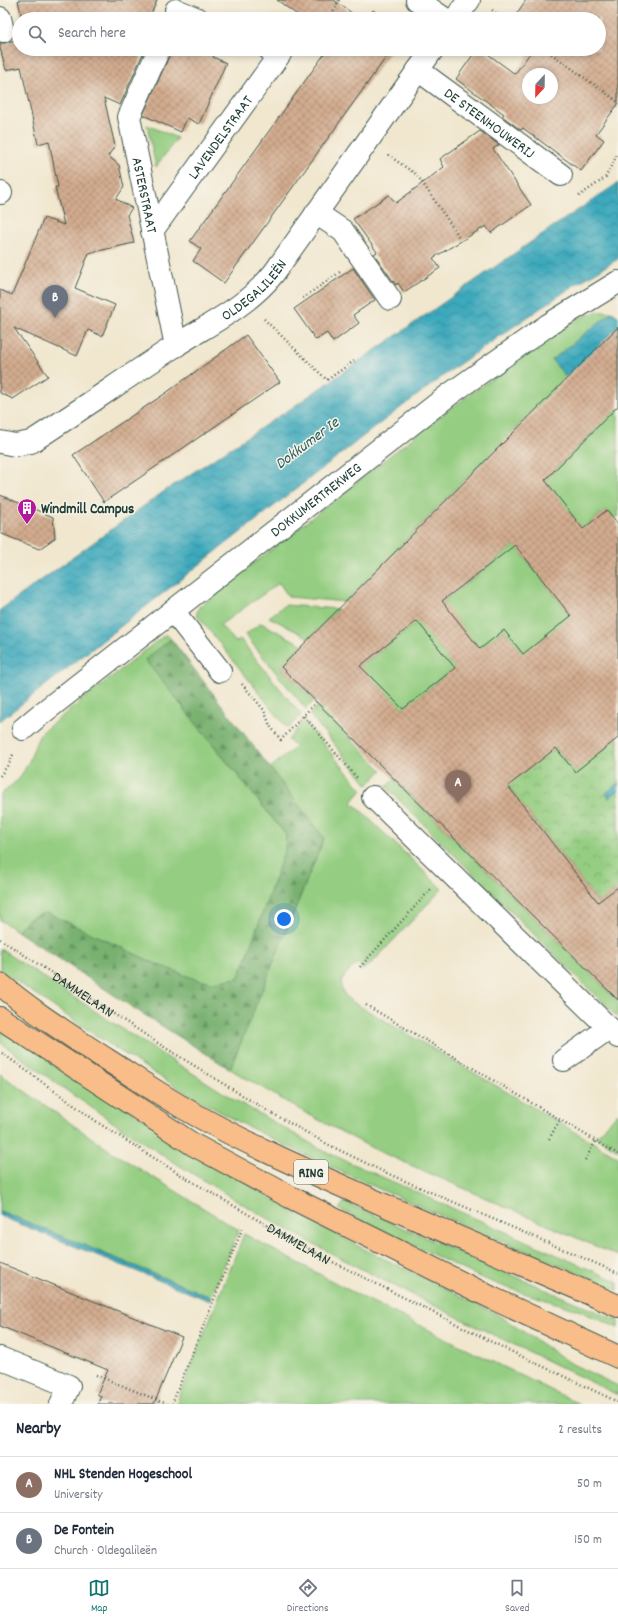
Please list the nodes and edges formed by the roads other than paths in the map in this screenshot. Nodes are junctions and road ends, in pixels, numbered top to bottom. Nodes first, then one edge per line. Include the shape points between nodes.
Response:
1 (417, 0) edge
2 (469, 0) edge
3 (435, 12) edge
4 (460, 12) edge
5 (155, 56) edge
6 (279, 56) edge
7 (428, 56) edge
8 (418, 70) junction
9 (561, 175) dead end
10 (316, 213) junction
11 (152, 231) junction
12 (618, 282) edge
13 (390, 299) dead end
14 (176, 346) junction
15 (0, 442) edge
16 (173, 611) junction
17 (220, 671) road end
18 (23, 729) dead end
19 (373, 797) road end
20 (0, 984) edge
21 (0, 1018) edge
22 (614, 1032) edge
23 (564, 1060) dead end
24 (618, 1306) edge
25 (618, 1357) edge
26 (0, 1358) edge
27 (61, 1404) edge

1 - 3 street
2 - 4 street
5 - 11 street, ASTERSTRAAT via 129,117
6 - 11 street, LAVENDELSTRAAT
7 - 8 street, OLDEGALILEËN
8 - 9 street, DE STEENHOUWERIJ
8 - 10 street, OLDEGALILEËN
10 - 13 street via 343,230
10 - 14 street, OLDEGALILEËN via 266,282 246,300
11 - 14 street, ASTERSTRAAT
12 - 16 street, DOKKUMERTREKWEG via 548,325 450,394
14 - 15 street, OLDEGALILEËN via 30,442 15,445
16 - 17 street
16 - 18 street, DOKKUMERTREKWEG
19 - 22 street
20 - 24 main road, RING via 35,1011 145,1084 239,1138 358,1194
21 - 25 main road, RING via 194,1145 248,1175 398,1252
22 - 23 street
26 - 27 street via 69,1386

